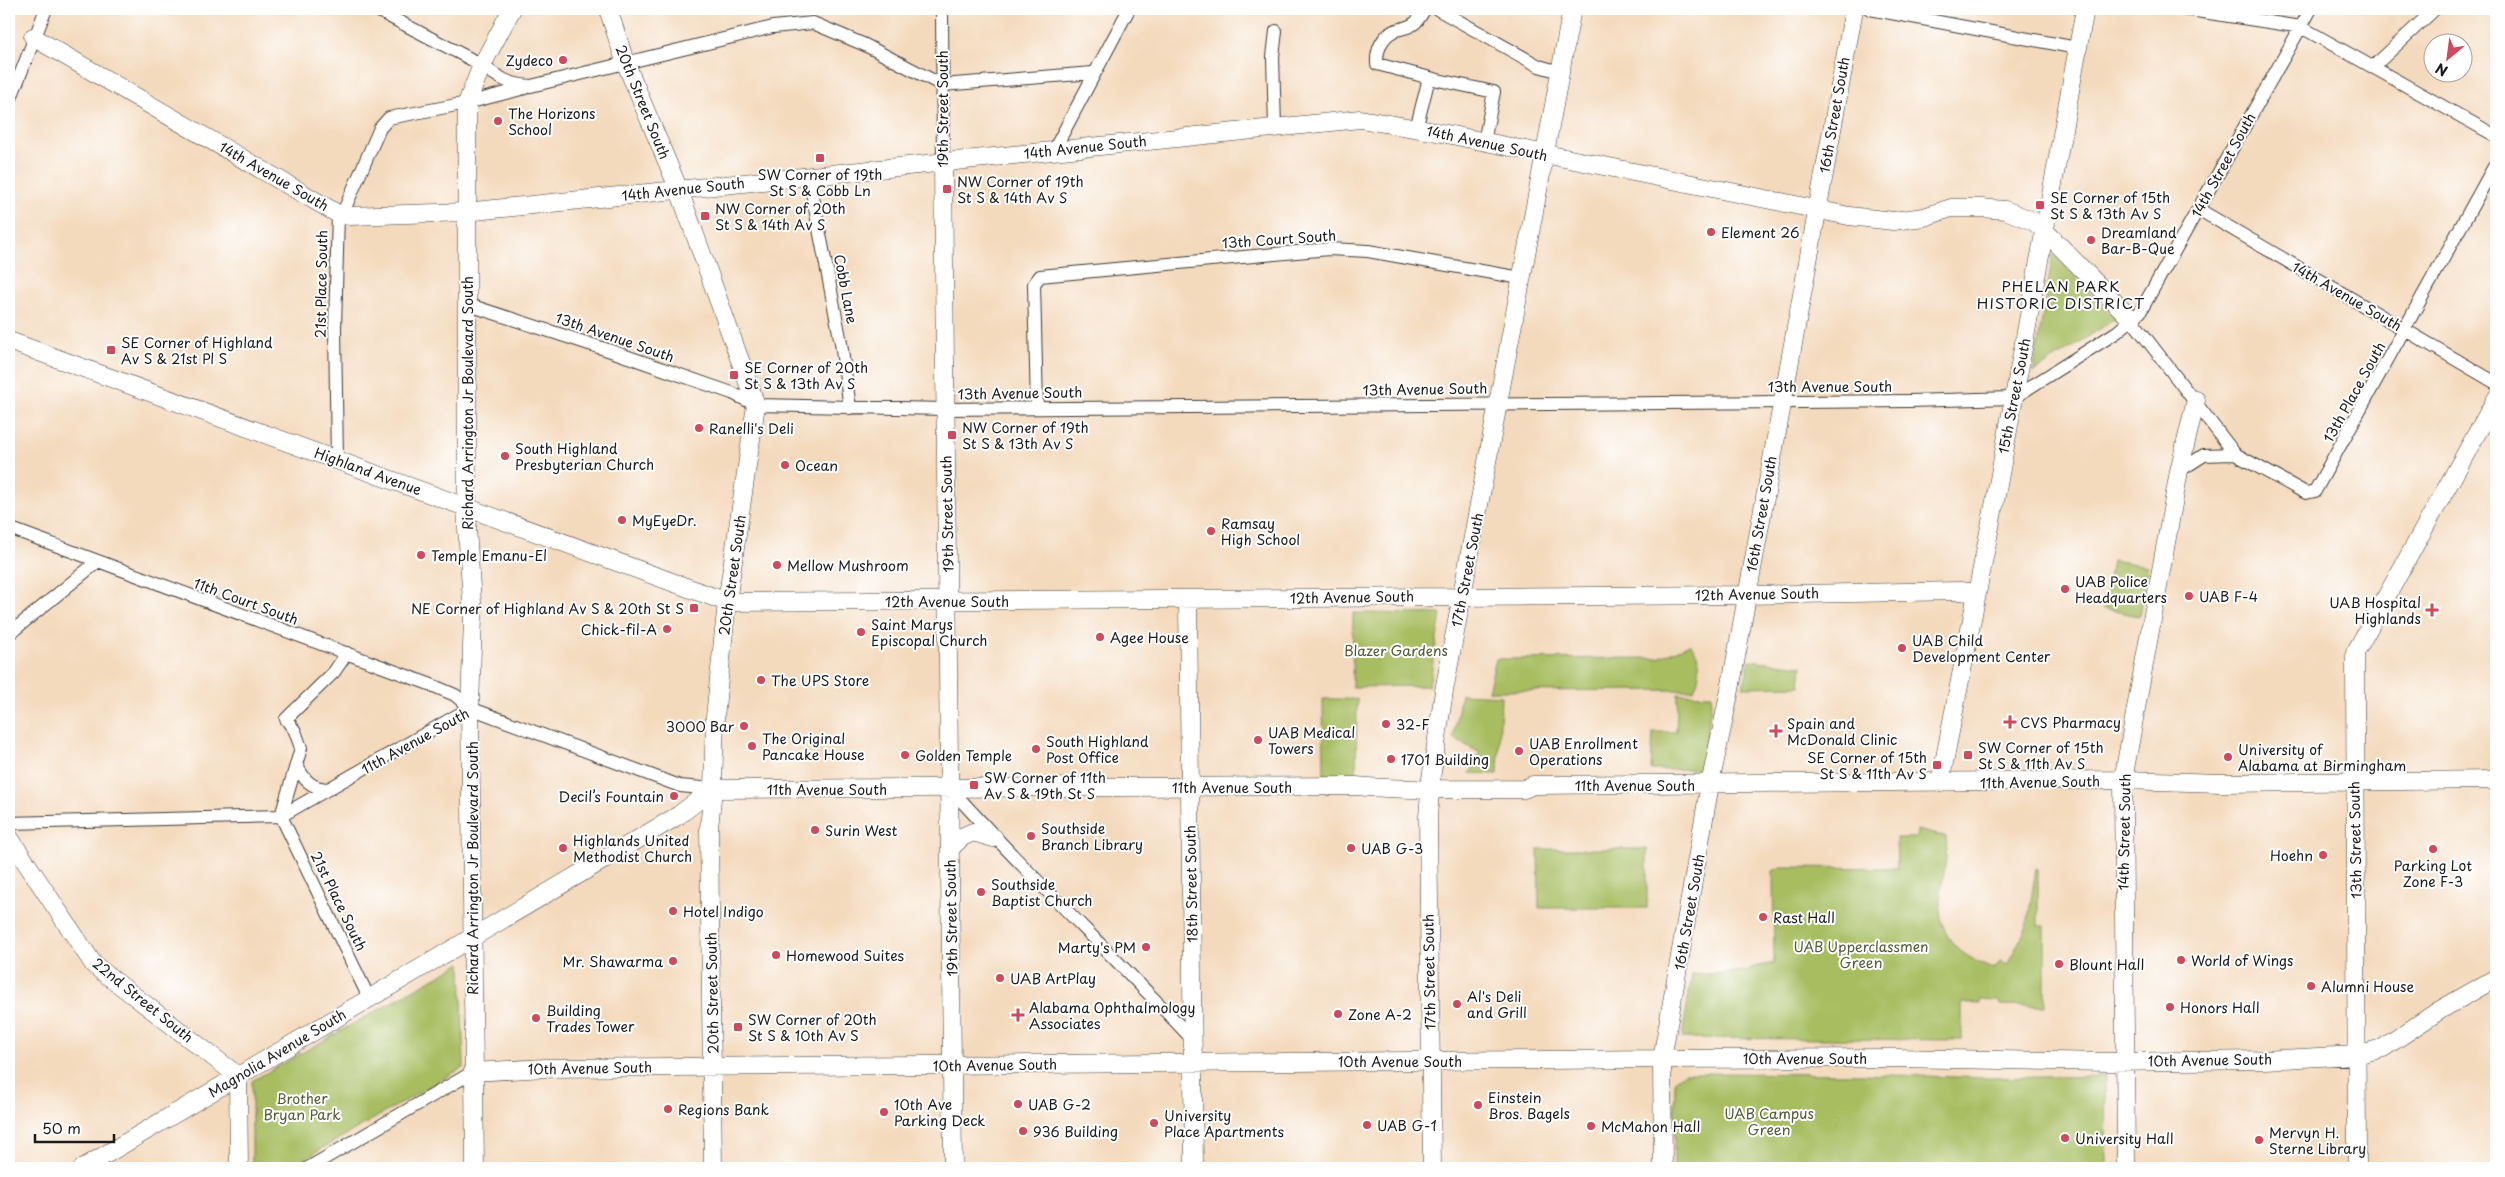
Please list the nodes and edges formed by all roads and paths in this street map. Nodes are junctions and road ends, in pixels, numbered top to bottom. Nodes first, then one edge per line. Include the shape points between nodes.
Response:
1 (46, 9) edge
2 (376, 9) edge
3 (512, 9) edge
4 (608, 9) edge
5 (942, 9) edge
6 (1129, 9) edge
7 (1425, 9) edge
8 (1437, 9) edge
9 (1572, 9) edge
10 (1854, 9) edge
11 (1870, 9) edge
12 (2084, 9) edge
13 (2183, 9) edge
14 (2311, 9) edge
15 (2435, 9) edge
16 (2301, 27) junction
17 (1276, 31) dead end
18 (33, 37) junction
19 (2077, 48) junction
20 (626, 64) junction
21 (482, 65) junction
22 (2373, 67) junction
23 (1560, 72) junction
24 (1093, 73) junction
25 (1429, 78) junction
26 (942, 85) junction
27 (531, 86) junction
28 (9, 103) edge
29 (467, 103) junction
30 (1275, 127) junction
31 (1416, 128) junction
32 (2496, 136) edge
33 (1484, 142) junction
34 (1054, 150) junction
35 (1544, 154) junction
36 (943, 163) junction
37 (2496, 163) edge
38 (809, 177) junction
39 (679, 190) junction
40 (1818, 209) junction
41 (2198, 209) junction
42 (465, 212) junction
43 (338, 214) junction
44 (2044, 230) junction
45 (1521, 278) junction
46 (466, 304) junction
47 (2132, 320) junction
48 (2405, 329) junction
49 (9, 341) edge
50 (2496, 383) edge
51 (2013, 398) junction
52 (2496, 399) edge
53 (2196, 400) junction
54 (1782, 401) junction
55 (1498, 403) junction
56 (756, 405) junction
57 (850, 408) junction
58 (1038, 408) junction
59 (946, 409) junction
60 (2235, 454) junction
61 (337, 460) junction
62 (2179, 470) junction
63 (467, 507) junction
64 (9, 528) edge
65 (96, 562) junction
66 (1977, 593) junction
67 (1746, 595) junction
68 (1462, 596) junction
69 (1188, 600) junction
70 (948, 601) junction
71 (728, 602) junction
72 (9, 634) edge
73 (348, 653) junction
74 (470, 708) junction
75 (296, 766) junction
76 (2123, 780) junction
77 (2496, 780) edge
78 (2354, 782) junction
79 (1940, 783) junction
80 (1710, 784) junction
81 (1190, 787) junction
82 (950, 788) junction
83 (328, 789) junction
84 (713, 789) junction
85 (1430, 789) junction
86 (281, 816) junction
87 (9, 823) edge
88 (9, 837) edge
89 (994, 838) junction
90 (950, 849) junction
91 (473, 939) junction
92 (2496, 978) edge
93 (369, 998) junction
94 (1192, 1040) junction
95 (2356, 1055) junction
96 (1662, 1059) junction
97 (1430, 1061) junction
98 (2126, 1062) junction
99 (1193, 1064) junction
100 (952, 1066) junction
101 (713, 1067) junction
102 (473, 1072) junction
103 (238, 1076) junction
104 (83, 1168) edge
105 (239, 1168) edge
106 (308, 1168) edge
107 (476, 1168) edge
108 (713, 1168) edge
109 (953, 1168) edge
110 (1194, 1168) edge
111 (1432, 1168) edge
112 (1663, 1168) edge
113 (2126, 1168) edge
114 (2357, 1168) edge

1 - 18 street
2 - 21 street
3 - 21 street, Richard Arrington Jr Boulevard South
4 - 20 street, 20th Street South
5 - 26 street, 19th Street South
6 - 24 street
7 - 25 street via 1416,22 1393,31 1386,38 1378,50 1377,64
8 - 23 street via 1539,66
9 - 23 street, 17th Street South
10 - 40 street, 16th Street South
11 - 19 street
12 - 19 street, 15th Street South
13 - 16 street
14 - 16 street, 14th Street South
15 - 22 street
16 - 22 street
16 - 41 street, 14th Street South
17 - 30 street via 1273,57
18 - 28 street
18 - 43 street, 14th Avenue South
19 - 44 street, 15th Street South
20 - 26 street, 21st Place South via 773,28 813,23 865,45
20 - 27 street, 21st Place South
20 - 39 street, 20th Street South
21 - 27 street via 514,85
21 - 29 street, Richard Arrington Jr Boulevard South
22 - 32 street
23 - 35 street, 17th Street South
24 - 26 street
24 - 34 street
25 - 31 street
25 - 33 street via 1494,92
26 - 36 street, 19th Street South
27 - 29 street, 21st Place South
29 - 42 street, Richard Arrington Jr Boulevard South
29 - 43 street, 21st Place South via 389,118 380,128 345,208
30 - 31 street, 14th Avenue South via 1360,119
30 - 34 street, 14th Avenue South
31 - 33 street, 14th Avenue South
33 - 35 street, 14th Avenue South
34 - 36 street, 14th Avenue South
35 - 40 street, 14th Avenue South
35 - 45 street, 17th Street South
36 - 38 street, 14th Avenue South
36 - 59 street, 19th Street South
37 - 48 street, 13th Place South
38 - 39 street, 14th Avenue South
38 - 57 street, Cobb Lane via 841,342
39 - 42 street, 14th Avenue South
39 - 56 street, 20th Street South
40 - 44 street, 14th Avenue South via 1893,221 1924,217 1951,208 2005,210
40 - 54 street, 16th Street South
41 - 47 street, 14th Street South via 2140,312
41 - 48 street, 14th Avenue South
42 - 43 street, 14th Avenue South
42 - 46 street, Richard Arrington Jr Boulevard South
43 - 61 street, 21st Place South via 335,328
44 - 47 street, 14th Avenue South
44 - 51 street, 15th Street South
45 - 55 street, 17th Street South
45 - 58 street, 13th Court South via 1368,251 1329,249 1037,278 1034,284
46 - 56 street, 13th Avenue South via 732,393
46 - 63 street, Richard Arrington Jr Boulevard South
47 - 51 street, 13th Avenue South
47 - 53 street
48 - 50 street, 14th Avenue South
48 - 60 street, 13th Place South via 2318,487 2310,493
49 - 61 street, Highland Avenue
51 - 54 street, 13th Avenue South
51 - 66 street, 15th Street South
52 - 78 street, 13th Street South via 2357,647
53 - 60 street
53 - 62 street, 14th Street South
54 - 55 street, 13th Avenue South
54 - 67 street, 16th Street South
55 - 58 street, 13th Avenue South
55 - 68 street, 17th Street South
56 - 57 street, 13th Avenue South
56 - 71 street, 20th Street South
57 - 59 street, 13th Avenue South
58 - 59 street, 13th Avenue South
59 - 70 street, 19th Street South
60 - 62 street via 2204,455
61 - 63 street, Highland Avenue
62 - 76 street, 14th Street South
63 - 71 street, Highland Avenue
63 - 74 street, Richard Arrington Jr Boulevard South via 473,617
64 - 65 street, 11th Court South
65 - 72 street
65 - 73 street, 11th Court South
66 - 67 street, 12th Avenue South
66 - 79 street, 15th Street South
67 - 68 street, 12th Avenue South
67 - 80 street, 16th Street South
68 - 69 street, 12th Avenue South
68 - 85 street, 17th Street South
69 - 70 street, 12th Avenue South
69 - 81 street, 18th Street South
70 - 71 street, 12th Avenue South
70 - 82 street, 19th Street South
71 - 84 street, 20th Street South via 715,717
73 - 74 street, 11th Court South via 455,695
73 - 75 street via 334,672 286,719 301,748
74 - 83 street, 11th Avenue South
74 - 84 street, 11th Avenue South via 680,786
74 - 91 street, Richard Arrington Jr Boulevard South
75 - 83 street via 307,782 317,788
75 - 86 street
76 - 78 street, 11th Avenue South
76 - 79 street, 11th Avenue South
76 - 98 street, 14th Street South
77 - 78 street, 11th Avenue South
78 - 95 street, 13th Street South
79 - 80 street, 11th Avenue South
80 - 85 street, 11th Avenue South
80 - 96 street, 16th Street South
81 - 82 street, 11th Avenue South
81 - 85 street, 11th Avenue South
81 - 94 street, 18th Street South
82 - 84 street, 11th Avenue South
82 - 89 street
82 - 90 street, 19th Street South
83 - 86 street, 11th Avenue South
84 - 91 street, Magnolia Avenue South via 679,815
84 - 101 street, 20th Street South via 709,828
85 - 97 street, 17th Street South
86 - 87 street, 11th Avenue South
86 - 93 street, 21st Place South
88 - 103 street, 22nd Street South via 94,965
89 - 90 street via 973,832 962,836
89 - 94 street via 1076,918
90 - 100 street, 19th Street South
91 - 93 street, Magnolia Avenue South
91 - 102 street, Richard Arrington Jr Boulevard South
92 - 95 street, 10th Avenue South via 2440,1010 2384,1048
93 - 103 street, Magnolia Avenue South
94 - 99 street, 18th Street South
95 - 98 street, 10th Avenue South via 2247,1061
95 - 114 street, 13th Street South
96 - 97 street, 10th Avenue South
96 - 98 street, 10th Avenue South via 1895,1058
96 - 112 street, 16th Street South
97 - 99 street, 10th Avenue South
97 - 111 street, 17th Street South
98 - 113 street, 14th Street South
99 - 100 street, 10th Avenue South
99 - 110 street, 18th Street South
100 - 101 street, 10th Avenue South
100 - 109 street, 19th Street South
101 - 102 street, 10th Avenue South
101 - 108 street, 20th Street South
102 - 106 street, 10th Avenue South
102 - 107 street, Richard Arrington Jr Boulevard South
103 - 104 street, Magnolia Avenue South
103 - 105 street

